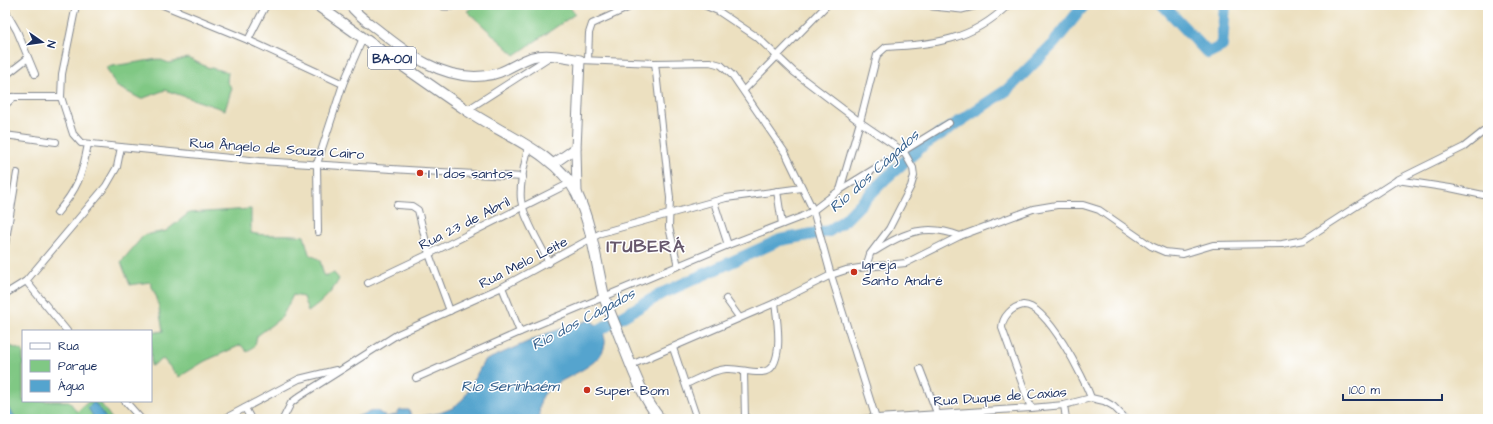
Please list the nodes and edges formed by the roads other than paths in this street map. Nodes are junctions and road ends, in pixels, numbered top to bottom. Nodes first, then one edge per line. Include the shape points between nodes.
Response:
1 (76, 5) edge
2 (163, 5) edge
3 (266, 5) edge
4 (317, 5) edge
5 (350, 5) edge
6 (444, 5) edge
7 (451, 5) edge
8 (634, 5) edge
9 (704, 5) edge
10 (828, 5) edge
11 (933, 5) edge
12 (974, 5) edge
13 (1008, 5) edge
14 (620, 8) edge
15 (5, 10) edge
16 (363, 38) junction
17 (248, 40) junction
18 (777, 55) junction
19 (553, 56) junction
20 (28, 58) junction
21 (584, 60) junction
22 (655, 63) junction
23 (35, 74) dead end
24 (5, 76) edge
25 (343, 84) junction
26 (744, 90) junction
27 (5, 97) edge
28 (14, 97) junction
29 (60, 97) junction
30 (5, 105) edge
31 (467, 110) junction
32 (860, 122) junction
33 (949, 123) dead end
34 (1488, 128) edge
35 (5, 135) edge
36 (56, 142) dead end
37 (88, 144) junction
38 (121, 147) junction
39 (528, 148) junction
40 (576, 148) junction
41 (904, 153) junction
42 (317, 164) junction
43 (553, 164) junction
44 (18, 173) dead end
45 (522, 177) junction
46 (1397, 180) junction
47 (570, 183) junction
48 (802, 188) junction
49 (840, 190) junction
50 (777, 191) junction
51 (577, 194) junction
52 (1488, 196) edge
53 (714, 202) junction
54 (396, 205) dead end
55 (523, 207) junction
56 (813, 210) junction
57 (57, 213) dead end
58 (669, 215) junction
59 (782, 224) junction
60 (318, 232) dead end
61 (960, 236) junction
62 (592, 238) junction
63 (5, 245) edge
64 (728, 245) junction
65 (429, 254) junction
66 (870, 254) junction
67 (549, 263) junction
68 (678, 266) junction
69 (866, 267) junction
70 (830, 272) junction
71 (26, 281) junction
72 (368, 283) dead end
73 (502, 287) junction
74 (5, 294) edge
75 (726, 298) dead end
76 (606, 299) junction
77 (775, 303) junction
78 (450, 311) junction
79 (739, 317) junction
80 (66, 330) edge
81 (520, 332) junction
82 (673, 348) junction
83 (631, 365) junction
84 (339, 369) junction
85 (920, 369) dead end
86 (744, 371) junction
87 (416, 378) dead end
88 (686, 384) junction
89 (1091, 398) junction
90 (126, 402) edge
91 (1064, 405) junction
92 (245, 408) junction
93 (1031, 408) junction
94 (937, 413) junction
95 (876, 418) edge
96 (141, 419) edge
97 (224, 419) edge
98 (251, 419) edge
99 (283, 419) edge
100 (660, 419) edge
101 (697, 419) edge
102 (745, 419) edge
103 (862, 419) edge
104 (1066, 419) edge
105 (1126, 419) edge

1 - 29 street
2 - 17 street
3 - 17 street
4 - 16 main road, BA-001
5 - 19 main road via 358,15 415,58 452,73 493,75 532,57
6 - 7 main road
8 - 14 street
9 - 18 street via 718,11 757,37
10 - 18 street
11 - 12 main road via 962,8
13 - 32 street via 986,24 958,37 928,45 881,49 875,62
14 - 21 street via 591,26
15 - 20 street
16 - 25 street
16 - 31 main road, BA-001
17 - 25 street
18 - 26 street
18 - 32 street via 794,72
19 - 21 main road
19 - 31 street
20 - 23 street
20 - 24 street
21 - 22 street
21 - 40 main road
22 - 26 street via 716,63 726,69
22 - 58 street via 670,198
25 - 42 street
26 - 48 street via 786,154
27 - 28 street
28 - 29 street
28 - 30 street
29 - 37 street via 73,134 78,141
31 - 39 main road, BA-001
32 - 41 street
32 - 49 street
33 - 41 street
34 - 46 street via 1455,152
35 - 36 street
37 - 38 street, Rua Ângelo de Souza Cairo
37 - 57 street via 76,188
38 - 42 street, Rua Ângelo de Souza Cairo
38 - 71 street via 117,167 106,186
39 - 43 main road, BA-001
39 - 45 street
40 - 43 main road
40 - 51 main road
41 - 49 street
41 - 66 street via 913,168 912,181 902,206
42 - 45 street, Rua Ângelo de Souza Cairo
42 - 60 street
43 - 47 main road, BA-001
44 - 63 street
45 - 55 street
46 - 52 street
46 - 61 street via 1304,240 1282,244 1213,245 1183,254 1165,252 1151,246 1099,210 1083,205 1057,205 1033,209
47 - 51 main road, BA-001
47 - 55 street, Rua 23 de Abril
48 - 50 street, Rua Melo Leite
48 - 56 street
49 - 56 street
50 - 53 street, Rua Melo Leite via 744,194
50 - 59 street
51 - 62 main road, BA-001
53 - 58 street, Rua Melo Leite
53 - 64 street
54 - 65 street via 412,206 418,210
55 - 65 street, Rua 23 de Abril
55 - 67 street
56 - 59 street
56 - 70 street
58 - 62 street, Rua Melo Leite via 626,225
58 - 68 street via 670,233
59 - 64 street
61 - 66 street via 922,229 889,242
61 - 69 street via 906,263
62 - 67 street, Rua Melo Leite
62 - 76 main road, BA-001
64 - 68 street
65 - 72 street, Rua 23 de Abril
65 - 78 street
66 - 69 street
67 - 73 street, Rua Melo Leite
68 - 76 street
69 - 70 street
70 - 77 street
70 - 95 street
71 - 74 street
71 - 80 street
73 - 78 street, Rua Melo Leite
73 - 81 street
75 - 79 street
76 - 81 street
76 - 83 main road
77 - 79 street
77 - 86 street via 778,347 774,363 766,372
78 - 84 street, Rua Melo Leite via 398,334
79 - 82 street
81 - 87 street
82 - 83 street
82 - 88 street
83 - 100 main road via 644,397
84 - 92 street via 299,379
84 - 99 street, Rua Melo Leite via 294,400
85 - 94 street
86 - 88 street via 721,370
86 - 102 street
88 - 101 street
89 - 91 street, Rua Duque de Caxias
89 - 93 street via 1075,363 1048,323 1037,310 1023,304 1003,319 1002,328
89 - 105 street via 1113,406
90 - 96 street
91 - 93 street, Rua Duque de Caxias
91 - 104 street
92 - 97 street
92 - 98 street
93 - 94 street, Rua Duque de Caxias
94 - 95 street, Rua Duque de Caxias
95 - 103 street, Rua Duque de Caxias

